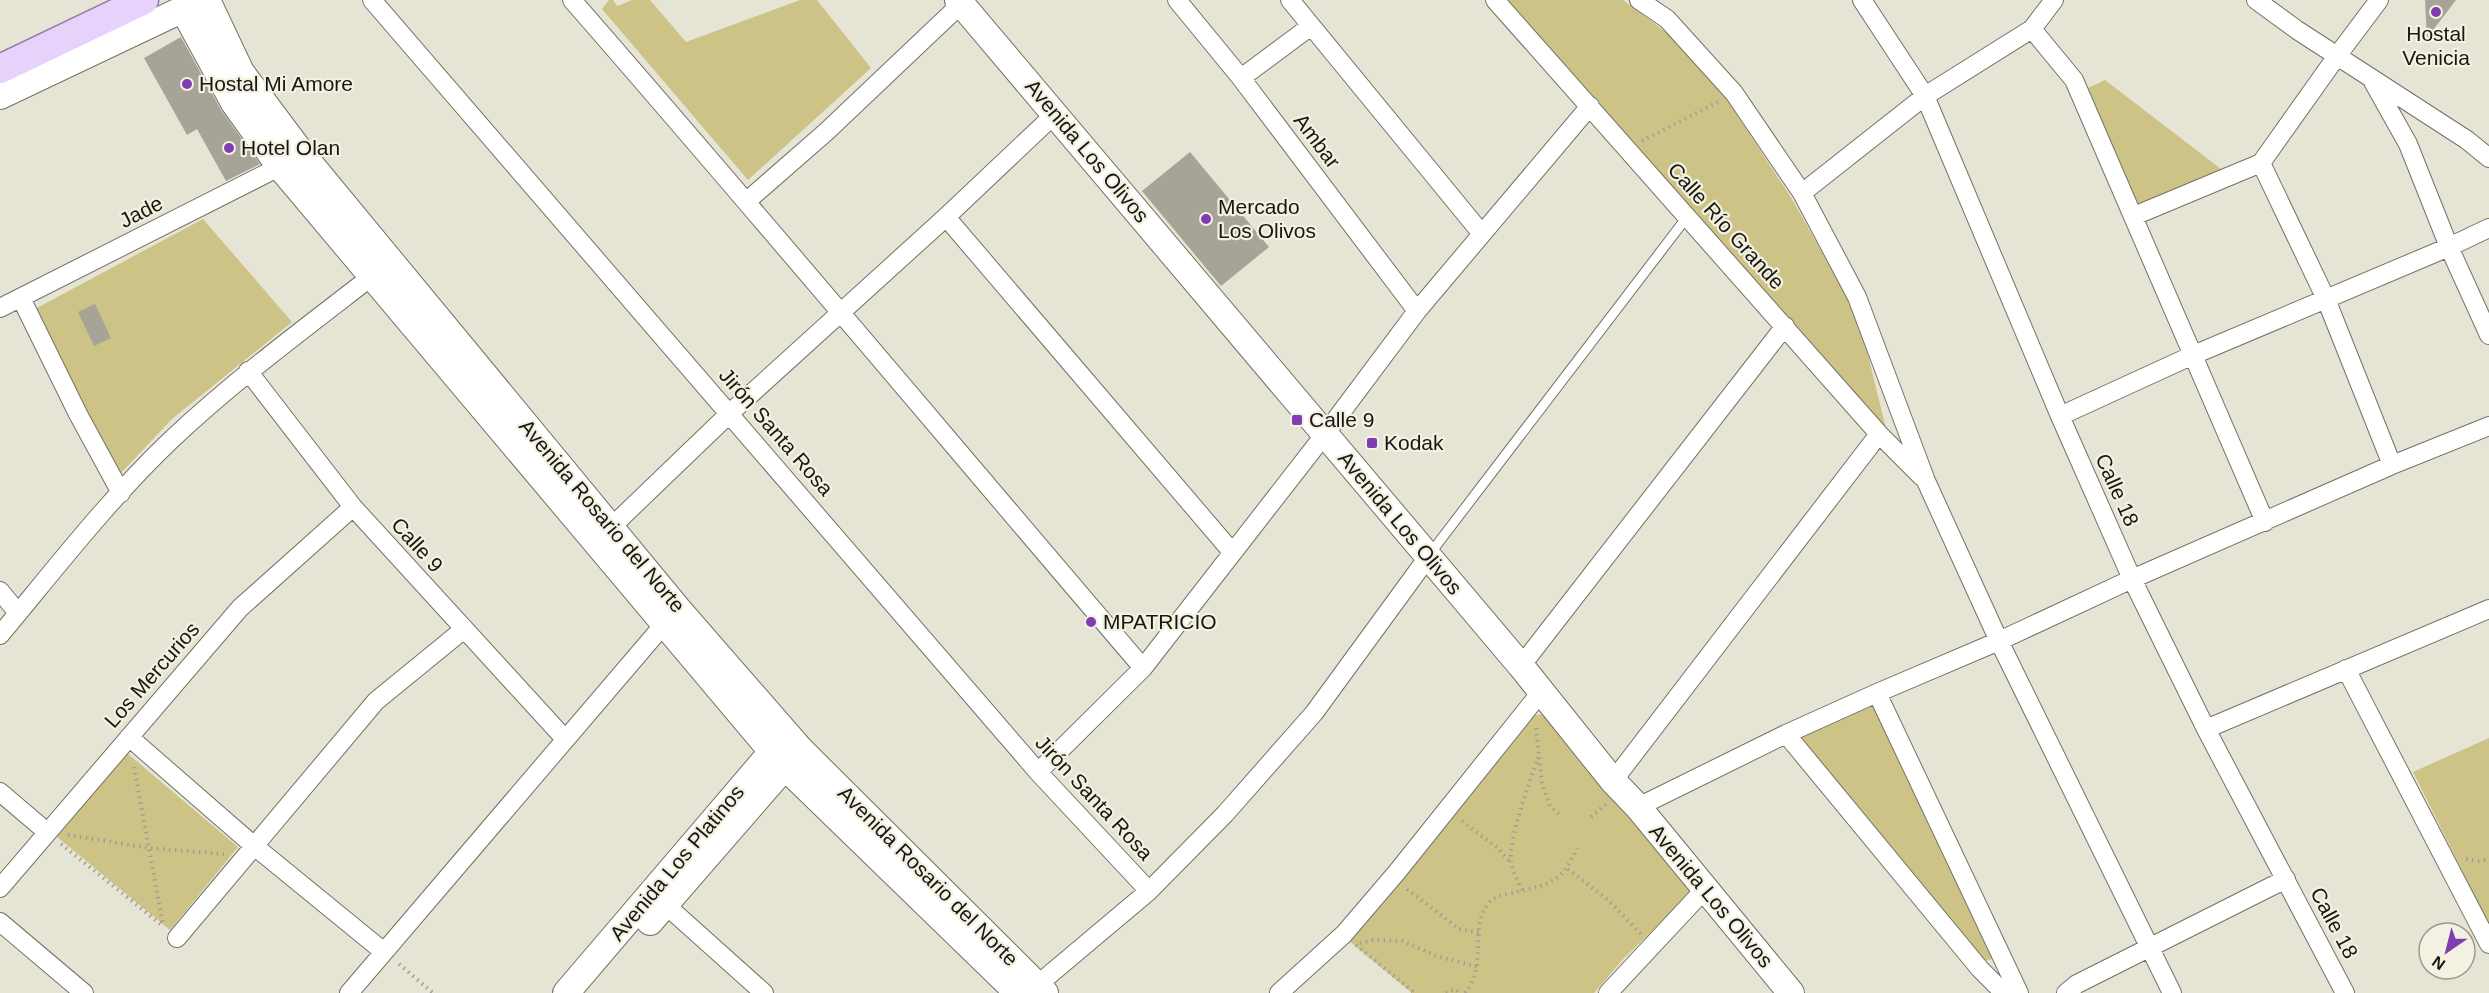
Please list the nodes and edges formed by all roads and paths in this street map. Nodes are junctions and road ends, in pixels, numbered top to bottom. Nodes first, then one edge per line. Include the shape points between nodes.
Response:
1 (144, 0) edge
2 (207, 0) edge
3 (372, 0) edge
4 (572, 0) edge
5 (1177, 0) edge
6 (1290, 0) edge
7 (1495, 0) edge
8 (1639, 0) edge
9 (1862, 0) edge
10 (2054, 0) edge
11 (2256, 0) edge
12 (2379, 0) edge
13 (960, 2) edge
14 (192, 4) edge
15 (1311, 26) junction
16 (2032, 29) junction
17 (2337, 56) junction
18 (0, 69) edge
19 (1241, 78) junction
20 (2371, 78) junction
21 (1734, 93) junction
22 (0, 96) edge
23 (1925, 96) junction
24 (1590, 106) junction
25 (1055, 114) junction
26 (1627, 148) junction
27 (303, 155) junction
28 (2489, 158) edge
29 (2261, 163) junction
30 (280, 166) junction
31 (1802, 193) junction
32 (747, 201) junction
33 (2134, 216) junction
34 (946, 217) junction
35 (1687, 217) junction
36 (2489, 228) edge
37 (1482, 234) junction
38 (2449, 247) junction
39 (382, 269) junction
40 (21, 298) junction
41 (2326, 299) junction
42 (0, 308) edge
43 (1417, 311) junction
44 (839, 313) junction
45 (1785, 326) junction
46 (2489, 335) edge
47 (2191, 356) junction
48 (248, 371) junction
49 (730, 413) junction
50 (2060, 416) junction
51 (2489, 426) edge
52 (1325, 434) junction
53 (1879, 434) junction
54 (2392, 465) junction
55 (1926, 481) junction
56 (121, 493) junction
57 (353, 507) junction
58 (2265, 522) junction
59 (604, 535) junction
60 (1232, 552) junction
61 (1428, 557) junction
62 (2132, 579) junction
63 (0, 591) edge
64 (2489, 609) edge
65 (18, 613) junction
66 (671, 616) junction
67 (464, 630) junction
68 (0, 635) edge
69 (1999, 641) junction
70 (1521, 666) junction
71 (1143, 668) junction
72 (2346, 669) junction
73 (1541, 692) junction
74 (1877, 693) junction
75 (1537, 721) dead end
76 (2206, 729) junction
77 (1786, 734) junction
78 (129, 736) junction
79 (565, 739) junction
80 (786, 750) junction
81 (1538, 757) junction
82 (1038, 772) junction
83 (1610, 791) junction
84 (0, 792) edge
85 (1638, 807) junction
86 (1562, 817) dead end
87 (1591, 817) dead end
88 (1461, 820) dead end
89 (46, 832) junction
90 (149, 848) junction
91 (1577, 848) dead end
92 (249, 851) junction
93 (2460, 858) dead end
94 (2489, 859) edge
95 (1511, 864) junction
96 (1568, 869) junction
97 (2286, 879) junction
98 (0, 888) edge
99 (1705, 888) junction
100 (1407, 889) dead end
101 (1522, 890) junction
102 (1149, 891) junction
103 (659, 899) junction
104 (0, 922) edge
105 (163, 926) junction
106 (1480, 933) junction
107 (1641, 935) dead end
108 (177, 938) joint
109 (2489, 944) edge
110 (2150, 949) junction
111 (384, 952) junction
112 (1478, 967) junction
113 (1469, 989) junction
114 (1032, 991) edge
115 (84, 993) edge
116 (349, 993) edge
117 (433, 993) edge
118 (567, 993) edge
119 (590, 993) edge
120 (764, 993) edge
121 (1280, 993) edge
122 (1414, 993) edge
123 (1446, 993) edge
124 (1460, 993) edge
125 (1465, 993) edge
126 (1474, 993) edge
127 (1608, 993) edge
128 (1791, 993) edge
129 (2004, 993) edge
130 (2019, 993) edge
131 (2066, 993) edge
132 (2172, 993) edge
133 (2345, 993) edge

1 - 18 main road
2 - 27 street, Avenida Rosario del Norte via 242,72
3 - 49 street, Jirón Santa Rosa
4 - 32 street
5 - 19 street, Ambar
6 - 15 street
7 - 24 street, Calle Río Grande
8 - 21 street via 1666,19
9 - 23 street, Calle 18
10 - 16 street
11 - 17 street
12 - 17 street
13 - 25 street, Avenida Los Olivos
13 - 32 street via 826,132
14 - 22 street
14 - 30 street, Avenida Rosario del Norte via 234,103
15 - 19 street
15 - 37 street
16 - 23 street
16 - 33 street via 2074,80
17 - 20 street
17 - 29 street
19 - 43 street, Ambar
20 - 28 street
20 - 38 street via 2408,144
21 - 26 path
21 - 31 street
23 - 31 street
23 - 50 street, Calle 18
24 - 26 street, Calle Río Grande
24 - 37 street
25 - 34 street
25 - 52 street, Avenida Los Olivos
26 - 35 street, Calle Río Grande
27 - 30 street, Jade
27 - 39 street, Avenida Rosario del Norte
29 - 33 street
29 - 41 street
30 - 39 street, Avenida Rosario del Norte
30 - 40 street, Jade
31 - 55 street via 1857,297
32 - 44 street
33 - 47 street
34 - 44 street
34 - 60 street
35 - 45 street, Calle Río Grande
35 - 61 lane
36 - 38 street
37 - 43 street
38 - 41 street
38 - 46 street
39 - 48 street
39 - 59 street, Avenida Rosario del Norte
40 - 42 street, Jade
40 - 56 street
41 - 47 street
41 - 54 street
43 - 52 street
44 - 49 street
44 - 71 street
45 - 53 street, Calle Río Grande
45 - 70 street
47 - 50 street
47 - 58 street
48 - 56 street via 170,441
48 - 57 street, Calle 9
49 - 59 street
49 - 82 street, Jirón Santa Rosa
50 - 62 street, Calle 18
51 - 54 street
52 - 60 street
52 - 61 street, Avenida Los Olivos
53 - 55 street, Calle Río Grande
53 - 83 street
54 - 58 street
55 - 69 street
56 - 65 street
57 - 67 street, Calle 9
57 - 78 street, Los Mercurios via 240,608
58 - 62 street
59 - 66 street, Avenida Rosario del Norte
60 - 71 street
61 - 70 street, Avenida Los Olivos
61 - 102 street via 1314,713 1225,814
62 - 69 street
62 - 76 street, Calle 18
63 - 65 street
64 - 72 street
65 - 68 street
66 - 79 street
66 - 80 street, Avenida Rosario del Norte
67 - 79 street, Calle 9
67 - 92 street via 376,701
69 - 74 street
69 - 110 street
70 - 73 street, Avenida Los Olivos
71 - 82 street
72 - 76 street
72 - 109 street
73 - 83 street, Avenida Los Olivos
73 - 121 street via 1344,934
74 - 77 street
74 - 130 street
75 - 81 path
76 - 97 street, Calle 18
77 - 85 street
77 - 129 street
78 - 89 street, Los Mercurios
78 - 90 path
78 - 92 street
79 - 111 street
80 - 103 street, Avenida Los Platinos
80 - 114 street, Avenida Rosario del Norte
81 - 86 path via 1550,806
81 - 95 path via 1523,802
82 - 102 street, Jirón Santa Rosa
83 - 85 street, Avenida Los Olivos
83 - 87 path
84 - 89 street
85 - 99 street, Avenida Los Olivos
88 - 95 path
89 - 90 path
89 - 98 street, Los Mercurios
89 - 105 path
90 - 92 path
90 - 105 path
91 - 96 path
92 - 108 street
92 - 111 street
93 - 94 path
95 - 101 path
96 - 101 path via 1546,885
96 - 107 path via 1608,900
97 - 110 street
97 - 133 street, Calle 18
99 - 127 street
99 - 128 street, Avenida Los Olivos
100 - 106 path via 1459,929
101 - 106 path via 1495,897 1486,905
102 - 114 street
103 - 118 street, Avenida Los Platinos
103 - 119 street, Avenida Los Platinos
103 - 120 street
104 - 115 street
105 - 108 path
106 - 112 path
110 - 131 street
110 - 132 street
111 - 116 street
111 - 117 path
112 - 113 path
112 - 122 path via 1436,956 1403,941 1355,944
113 - 125 path
113 - 126 path
123 - 124 path via 1455,989

